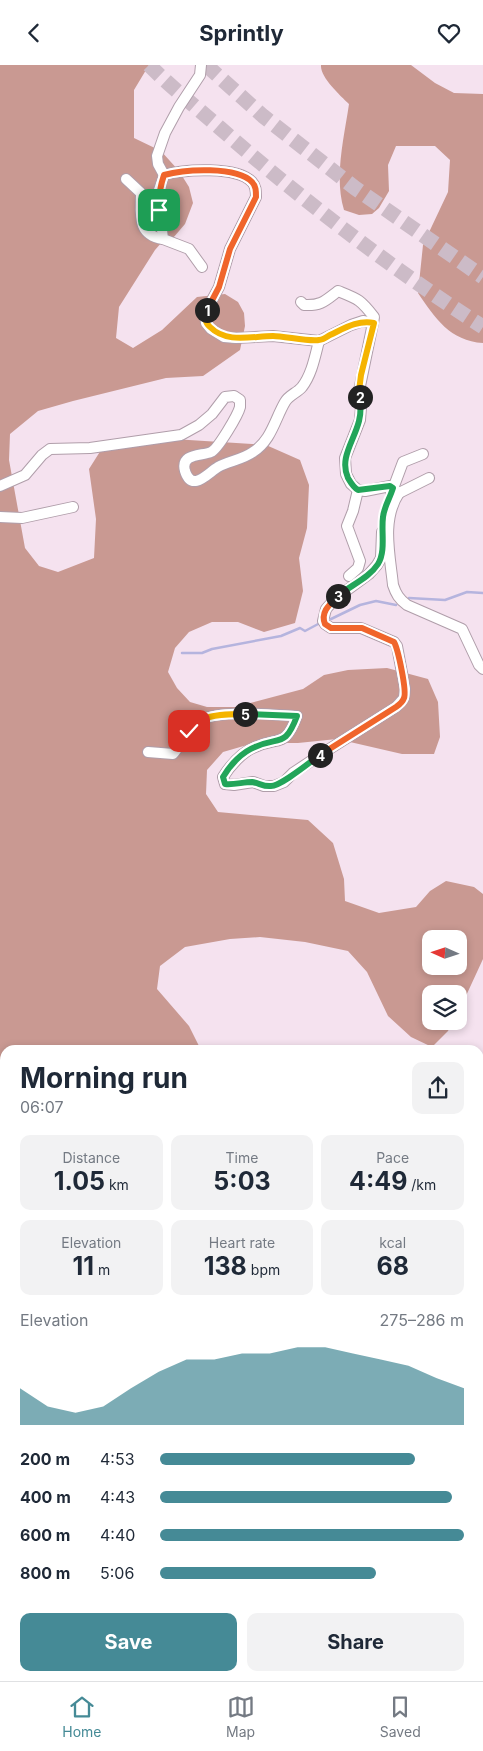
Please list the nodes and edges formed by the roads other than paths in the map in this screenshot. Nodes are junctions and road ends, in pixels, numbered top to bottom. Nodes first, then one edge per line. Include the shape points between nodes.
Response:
1 (201, 65) edge
2 (164, 175) junction
3 (126, 179) dead end
4 (162, 239) junction
5 (202, 267) dead end
6 (300, 302) dead end
7 (374, 323) junction
8 (319, 341) junction
9 (423, 454) dead end
10 (429, 478) dead end
11 (0, 486) edge
12 (358, 490) junction
13 (396, 490) junction
14 (72, 507) dead end
15 (0, 517) edge
16 (349, 576) dead end
17 (483, 669) edge
18 (148, 752) dead end

1 - 2 street via 200,75 165,133 157,156
2 - 4 street via 158,193
2 - 8 street via 196,170 226,172 246,178 256,188 256,197 230,249 221,282 205,313 206,323 211,329 224,337 272,336
3 - 4 street via 141,193 140,215 148,234
4 - 5 street via 189,249
6 - 7 street via 316,306 338,291 364,304 374,317
7 - 8 street via 363,321
7 - 12 street via 359,391 360,420 345,458 346,473
8 - 11 street via 304,384 288,397 260,447 218,467 202,481 192,479 184,466 190,457 216,447 240,406 240,400 234,396 225,397 200,425 181,435 90,448 50,449 26,475
9 - 13 street via 403,462
10 - 13 street
12 - 13 street via 390,486
12 - 16 street via 347,526 360,561 358,568
13 - 17 street via 388,521 396,593 407,605 462,629
13 - 18 street via 384,509 382,546 377,565 335,599 326,609 324,621 331,628 362,628 394,642 405,689 404,697 396,707 274,786 252,782 225,784 223,777 229,767 254,747 289,735 297,716 226,714 208,718 197,722 173,754
14 - 15 street via 22,518

